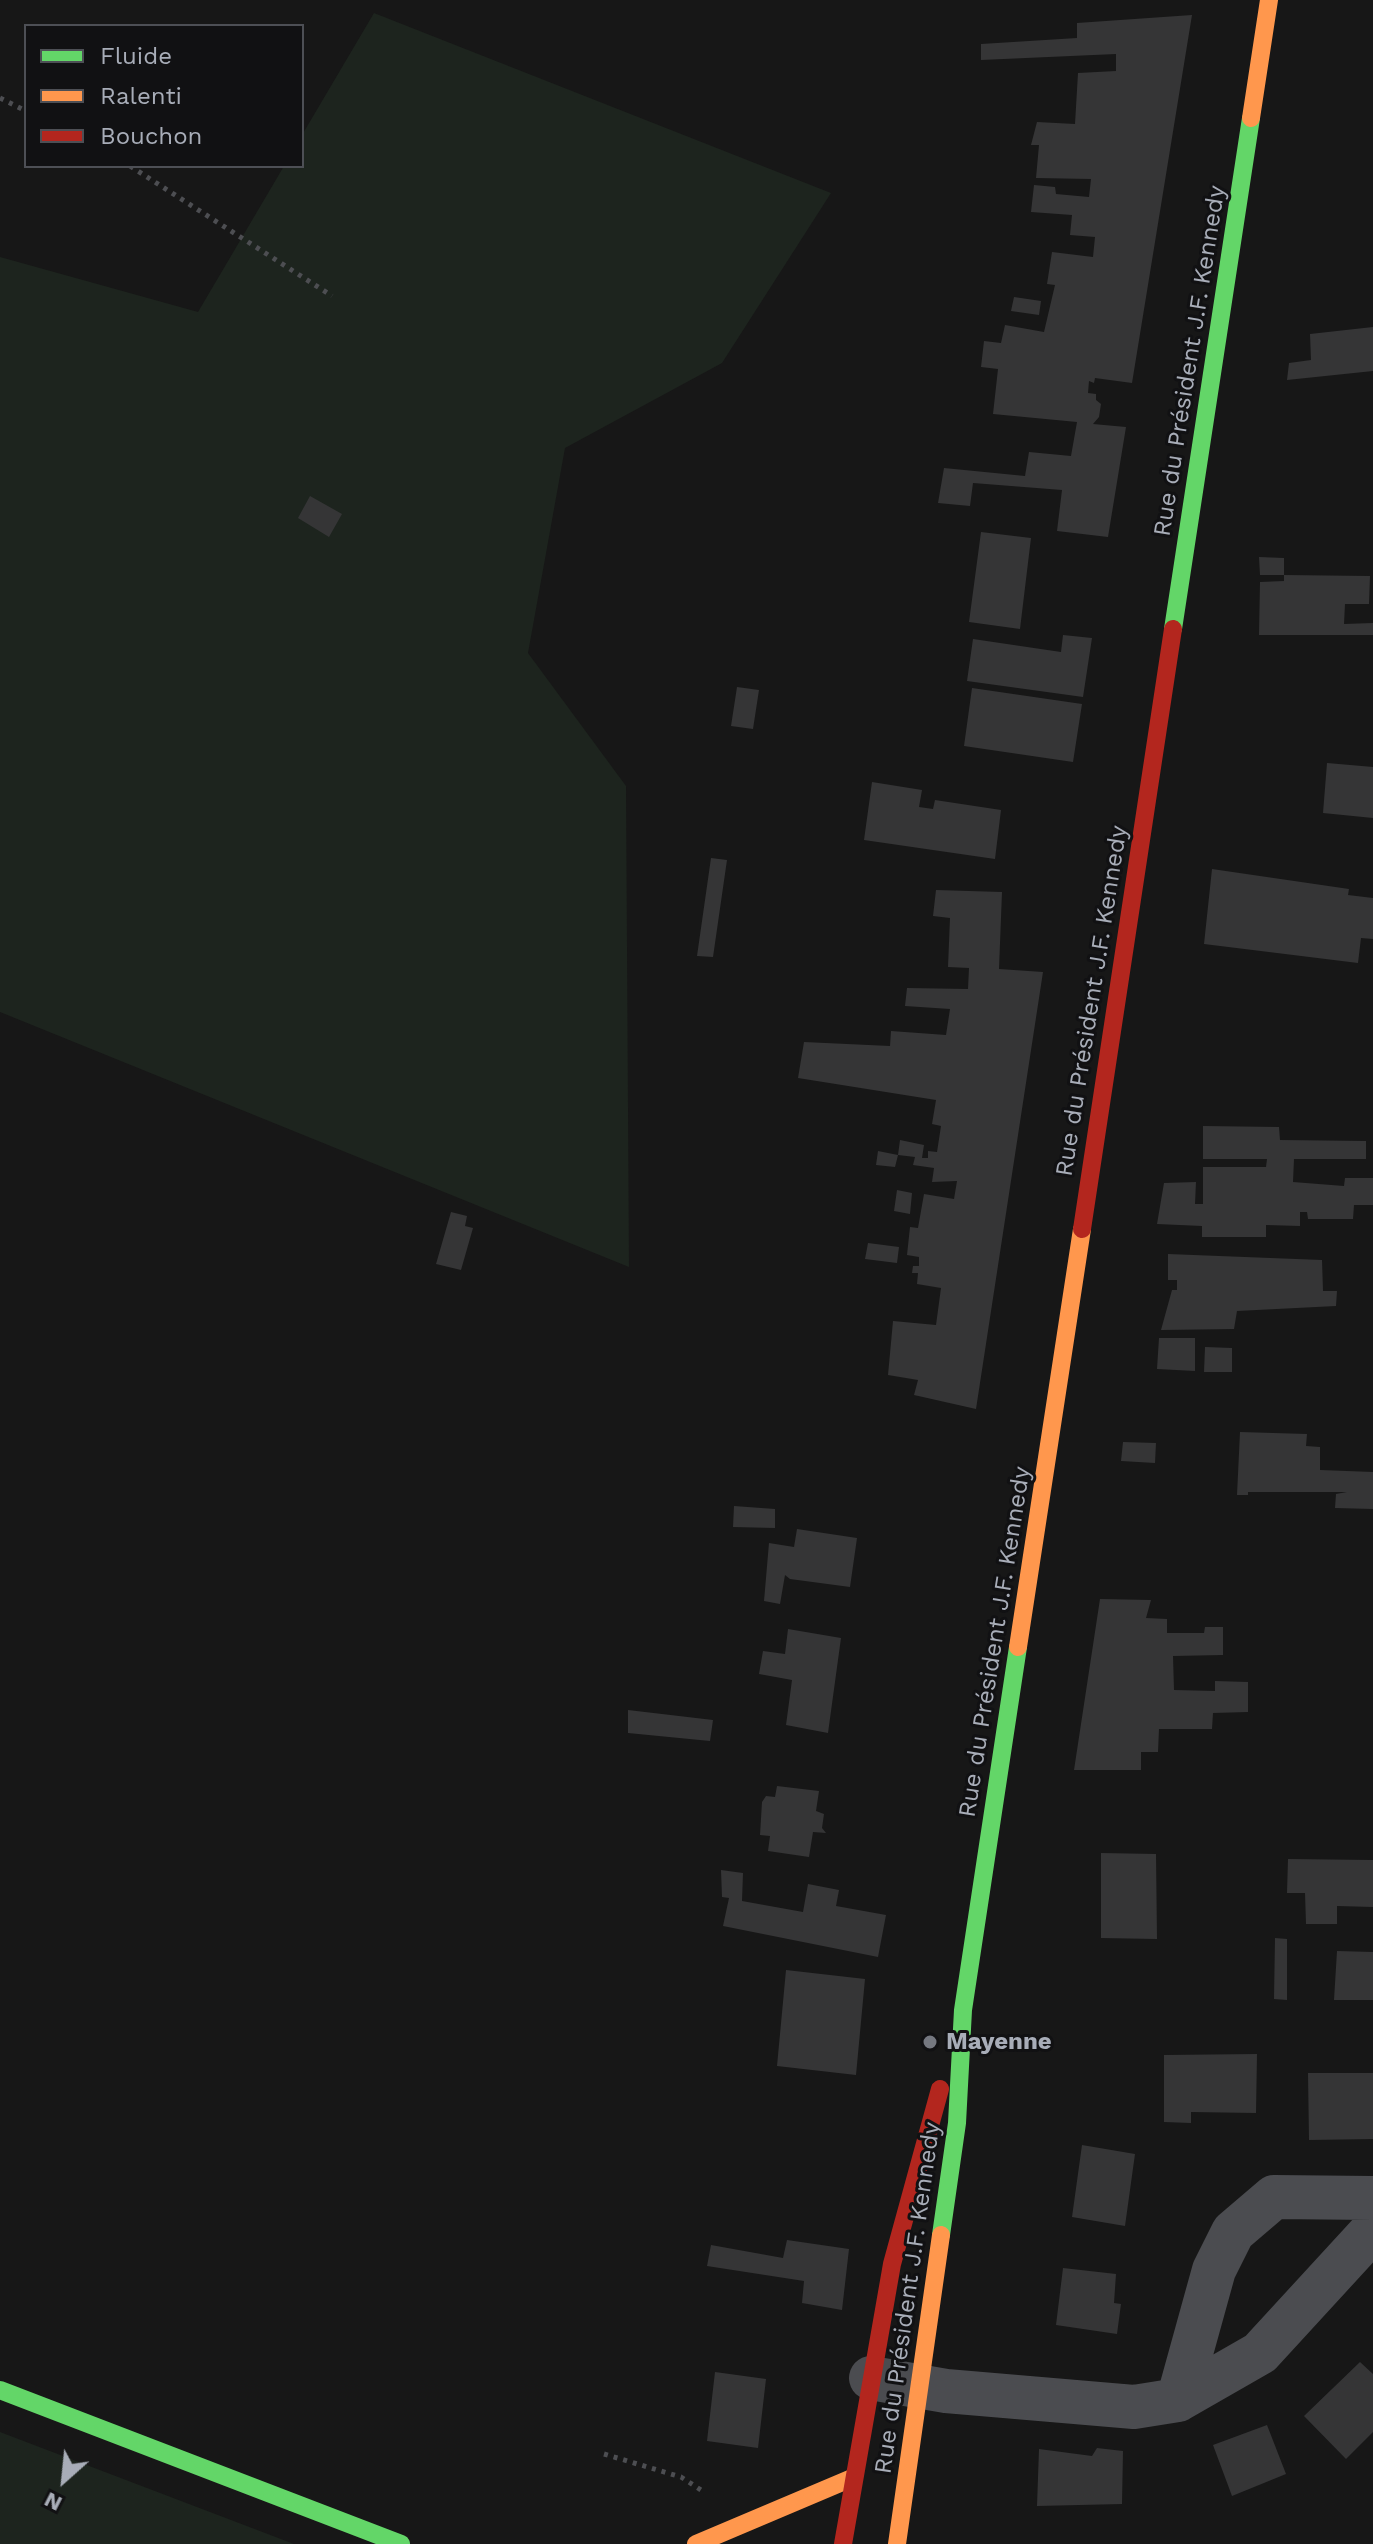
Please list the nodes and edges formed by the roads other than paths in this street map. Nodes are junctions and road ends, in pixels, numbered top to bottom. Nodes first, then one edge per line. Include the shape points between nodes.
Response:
1 (1269, 0) edge
2 (963, 2010) junction
3 (1373, 2198) edge
4 (1373, 2230) edge
5 (871, 2378) junction
6 (922, 2387) junction
7 (0, 2390) edge
8 (1178, 2400) junction
9 (852, 2478) junction
10 (401, 2544) edge
11 (696, 2544) edge
12 (843, 2544) edge
13 (897, 2544) edge

1 - 2 main road, Rue du Président J.F. Kennedy
2 - 5 main road, Rue du Président J.F. Kennedy via 892,2264
2 - 6 main road, Rue du Président J.F. Kennedy via 957,2123
3 - 8 street via 1274,2197 1233,2232 1214,2270
4 - 8 street via 1260,2353
5 - 6 street
5 - 9 main road, Rue du Président J.F. Kennedy
6 - 8 street via 1134,2407
6 - 13 main road, Rue du Président J.F. Kennedy
7 - 10 main road
9 - 11 main road
9 - 12 main road, Rue du Président J.F. Kennedy

